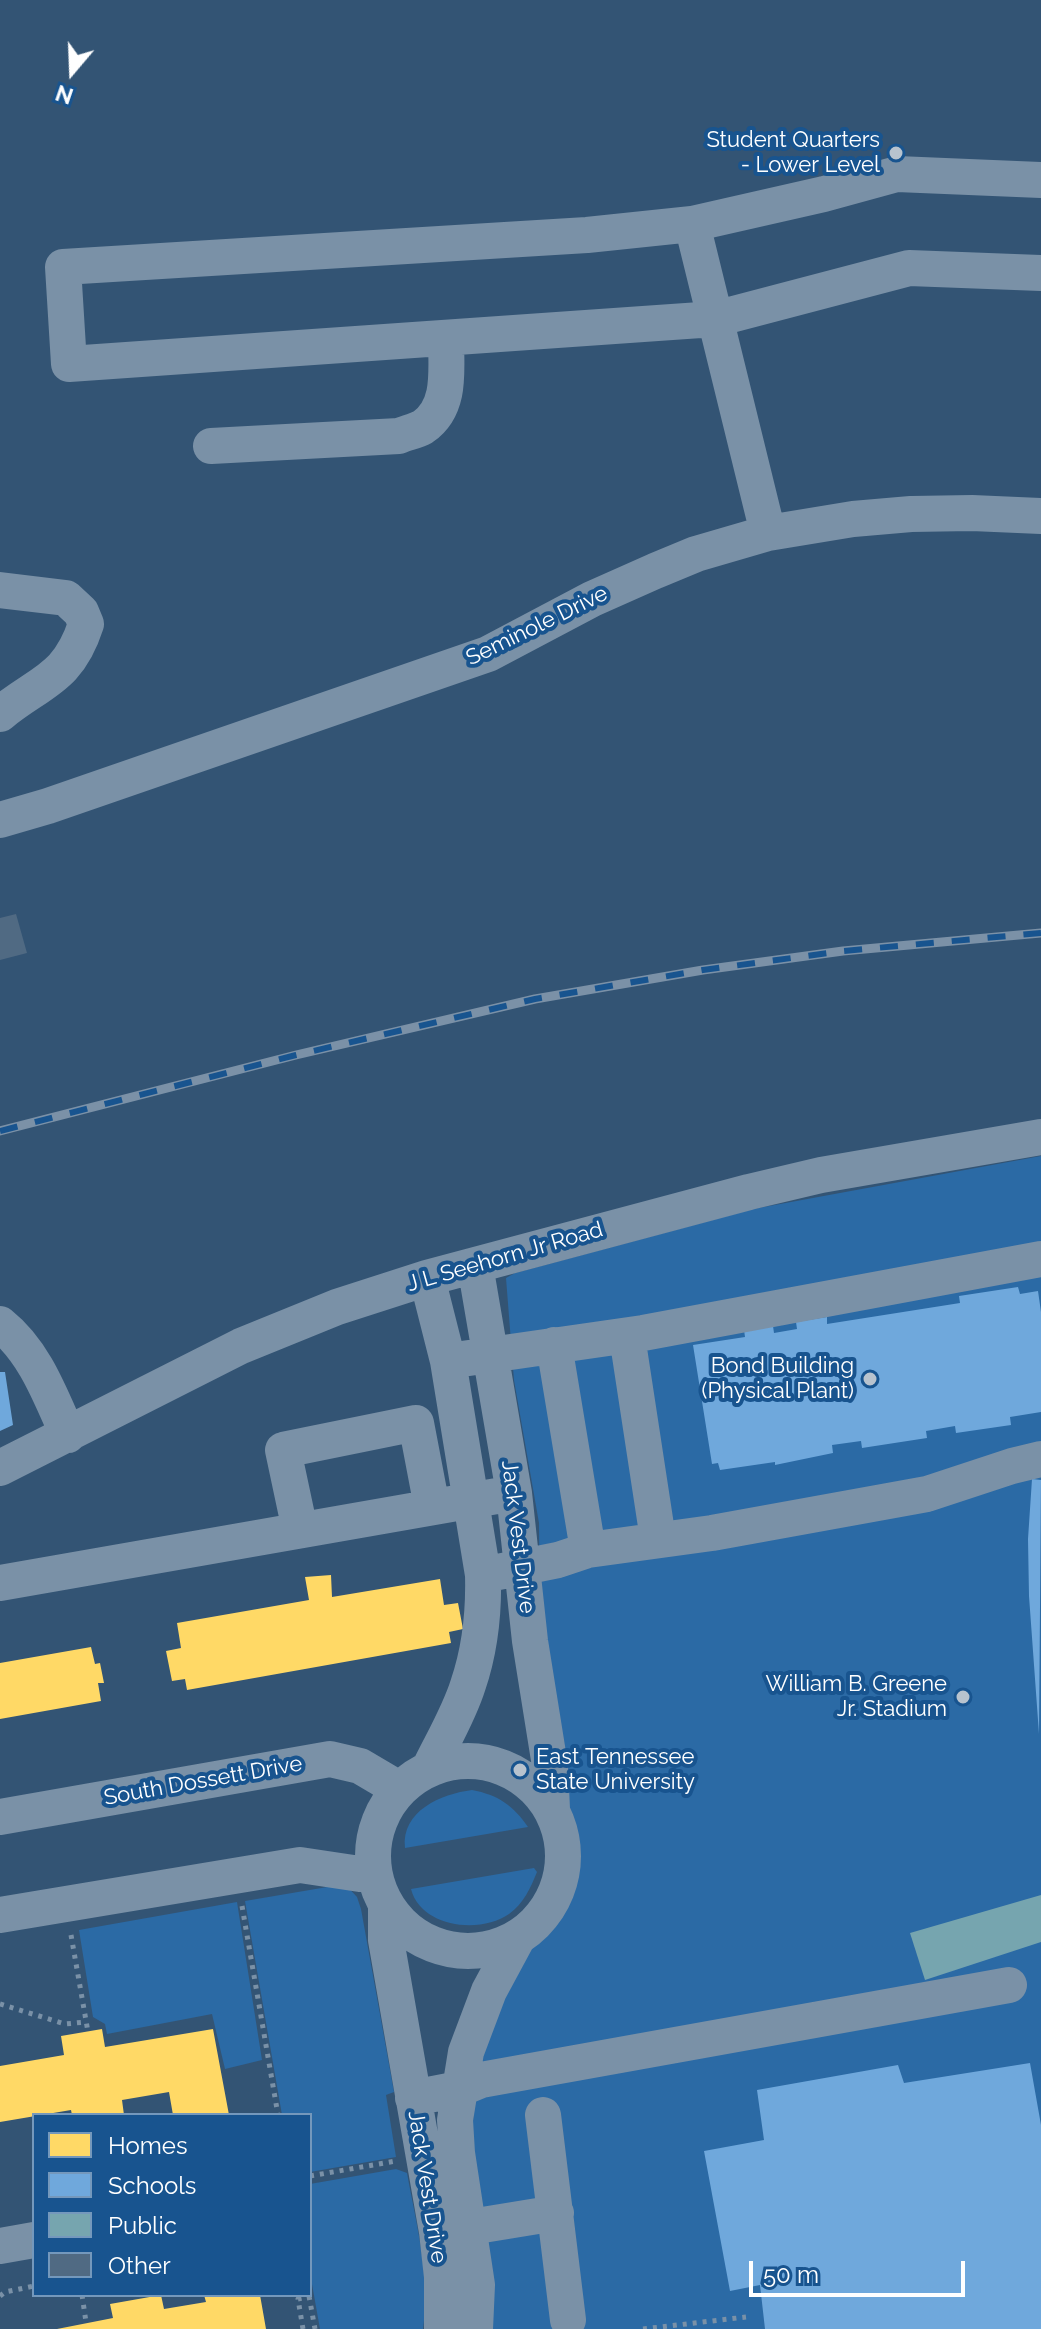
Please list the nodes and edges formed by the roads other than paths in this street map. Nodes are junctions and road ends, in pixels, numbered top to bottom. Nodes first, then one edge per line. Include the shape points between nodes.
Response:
1 (1041, 180) edge
2 (692, 224) junction
3 (1041, 273) edge
4 (715, 319) junction
5 (446, 339) junction
6 (211, 446) dead end
7 (1040, 516) edge
8 (1041, 525) edge
9 (768, 533) junction
10 (0, 590) edge
11 (0, 714) edge
12 (0, 820) edge
13 (1041, 1137) edge
14 (1041, 1259) edge
15 (475, 1265) junction
16 (427, 1278) junction
17 (0, 1324) edge
18 (627, 1336) junction
19 (554, 1345) junction
20 (489, 1354) junction
21 (448, 1361) junction
22 (68, 1435) junction
23 (1041, 1459) edge
24 (0, 1468) edge
25 (514, 1493) junction
26 (472, 1500) junction
27 (432, 1507) junction
28 (300, 1530) junction
29 (658, 1539) junction
30 (588, 1550) junction
31 (524, 1567) junction
32 (483, 1575) junction
33 (0, 1583) edge
34 (429, 1769) junction
35 (399, 1789) junction
36 (552, 1809) junction
37 (0, 1817) edge
38 (360, 1874) dead end
39 (386, 1904) junction
40 (0, 1915) edge
41 (517, 1939) junction
42 (1009, 1985) dead end
43 (459, 2089) junction
44 (413, 2098) junction
45 (543, 2115) dead end
46 (556, 2213) junction
47 (453, 2230) junction
48 (32, 2240) edge
49 (0, 2246) edge
50 (568, 2320) dead end
51 (442, 2329) edge
52 (475, 2329) edge

1 - 2 street via 897,174
2 - 4 street
2 - 5 street via 63,267 69,364
3 - 4 street via 909,268
4 - 5 street
4 - 9 street
5 - 6 street via 446,386 441,403 422,427 399,436
7 - 8 street
7 - 9 street, Seminole Drive via 911,514
9 - 12 street, Seminole Drive via 655,571 488,654
10 - 11 street via 66,598 86,624 58,673
13 - 15 street, J L Seehorn Jr Road via 821,1175
14 - 18 street
15 - 16 street, J L Seehorn Jr Road
15 - 20 street, Jack Vest Drive
16 - 21 street, Jack Vest Drive
16 - 22 street, J L Seehorn Jr Road via 241,1346
17 - 22 street via 26,1350
18 - 19 street
18 - 29 street
19 - 20 street
19 - 30 street
20 - 21 street
20 - 25 street, Jack Vest Drive
21 - 26 street, Jack Vest Drive
22 - 24 street, J L Seehorn Jr Road
23 - 29 street via 927,1494
25 - 26 street
25 - 31 street, Jack Vest Drive
26 - 27 street
26 - 32 street, Jack Vest Drive
27 - 28 street
27 - 28 street via 416,1423 283,1450
28 - 33 street
29 - 30 street
30 - 31 street
31 - 32 street
31 - 36 street, Jack Vest Drive
32 - 34 street, Jack Vest Drive via 482,1623 468,1686
34 - 35 street
34 - 36 street via 475,1760 498,1765 520,1775
35 - 37 street, South Dossett Drive via 360,1766 330,1759
35 - 39 street via 374,1838 375,1872
36 - 41 street via 564,1870 555,1899
38 - 40 street via 300,1865
39 - 41 street via 404,1926 455,1951 483,1951
39 - 44 street, Jack Vest Drive via 386,1940
41 - 43 street, Jack Vest Drive via 477,2021
42 - 43 street via 481,2080
43 - 44 street
43 - 47 street, Jack Vest Drive
44 - 47 street, Jack Vest Drive
45 - 46 street
46 - 47 street
46 - 50 street
47 - 51 street, Jack Vest Drive via 442,2277
47 - 52 street, Jack Vest Drive via 477,2285
48 - 49 street

